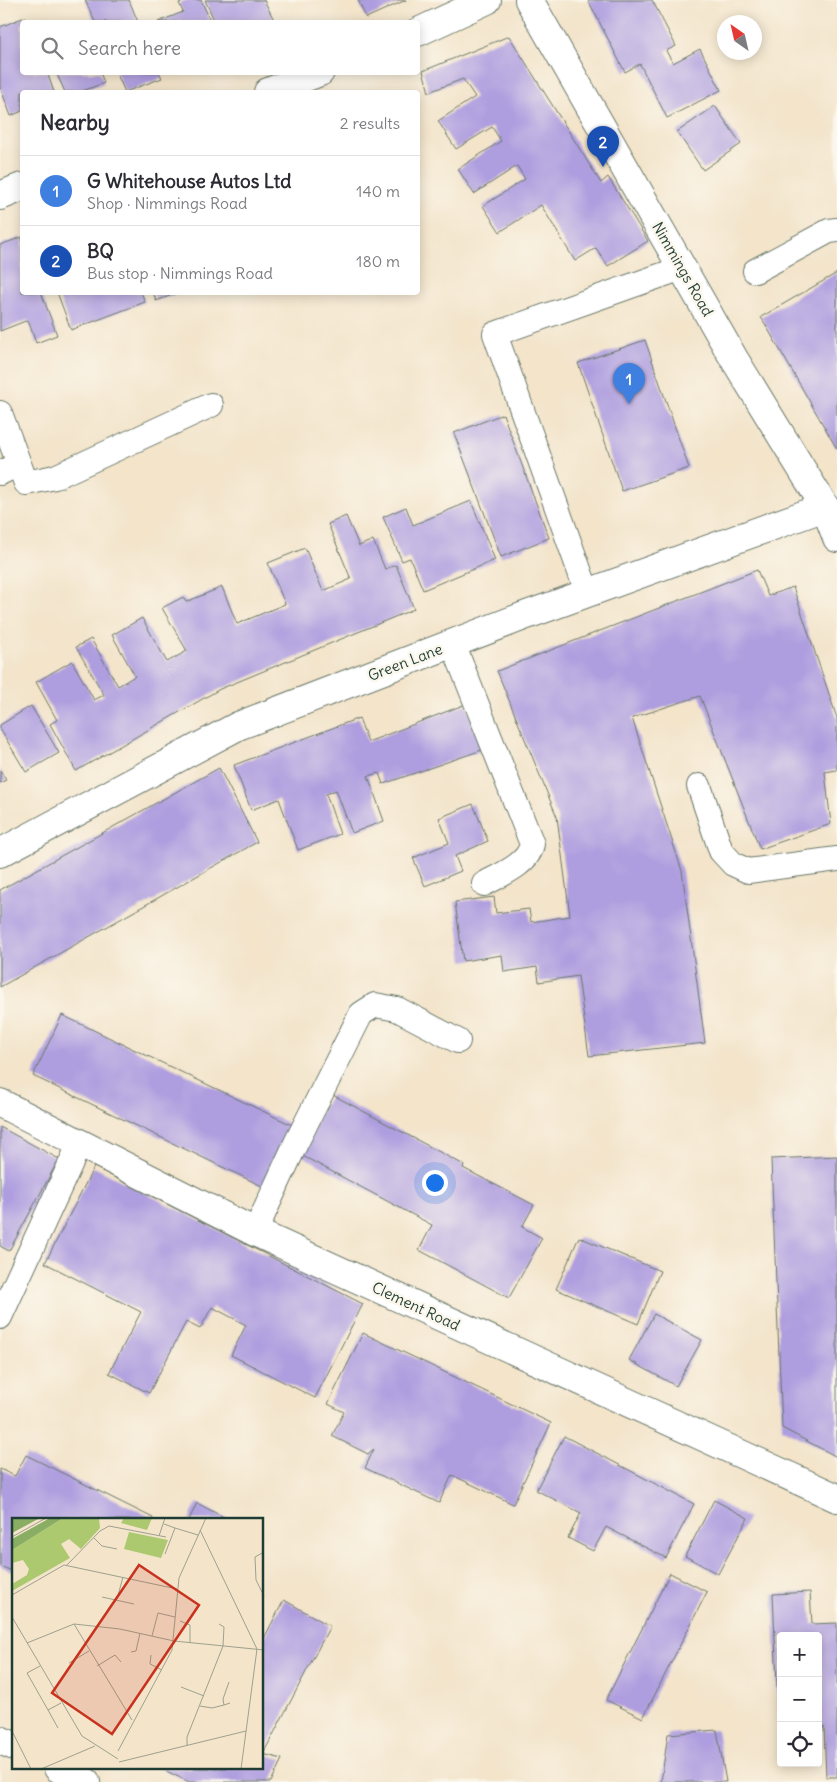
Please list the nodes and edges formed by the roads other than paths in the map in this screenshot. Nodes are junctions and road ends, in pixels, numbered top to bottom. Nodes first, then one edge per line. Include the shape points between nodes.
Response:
1 (487, 0) edge
2 (529, 0) edge
3 (420, 31) edge
4 (312, 75) edge
5 (273, 90) edge
6 (20, 188) edge
7 (0, 196) edge
8 (837, 230) edge
9 (682, 268) junction
10 (755, 271) dead end
11 (211, 405) dead end
12 (0, 412) edge
13 (9, 469) edge
14 (824, 507) junction
15 (837, 538) edge
16 (587, 592) junction
17 (453, 644) junction
18 (699, 786) dead end
19 (0, 853) edge
20 (837, 859) edge
21 (484, 884) dead end
22 (458, 1041) dead end
23 (0, 1103) edge
24 (80, 1143) junction
25 (254, 1232) junction
26 (0, 1317) edge
27 (837, 1498) edge
28 (0, 1740) edge
29 (12, 1745) edge
30 (62, 1770) edge
31 (86, 1782) edge

1 - 3 street
2 - 9 street, Nimmings Road
4 - 5 street
6 - 7 street
8 - 10 lane via 829,231
9 - 14 street, Nimmings Road
9 - 16 lane via 495,334
11 - 13 lane via 55,477 26,483
12 - 13 lane
14 - 15 street, Nimmings Road
14 - 16 street, Green Lane
16 - 17 street, Green Lane
17 - 19 street, Green Lane via 238,726
17 - 21 lane via 532,844 531,852 521,861
18 - 20 lane via 721,851 734,864 748,871
22 - 25 lane via 397,1009 375,1005 361,1014
23 - 24 street, Clement Road
24 - 25 street, Clement Road
24 - 26 lane
25 - 27 street, Clement Road
28 - 29 street
30 - 31 street

